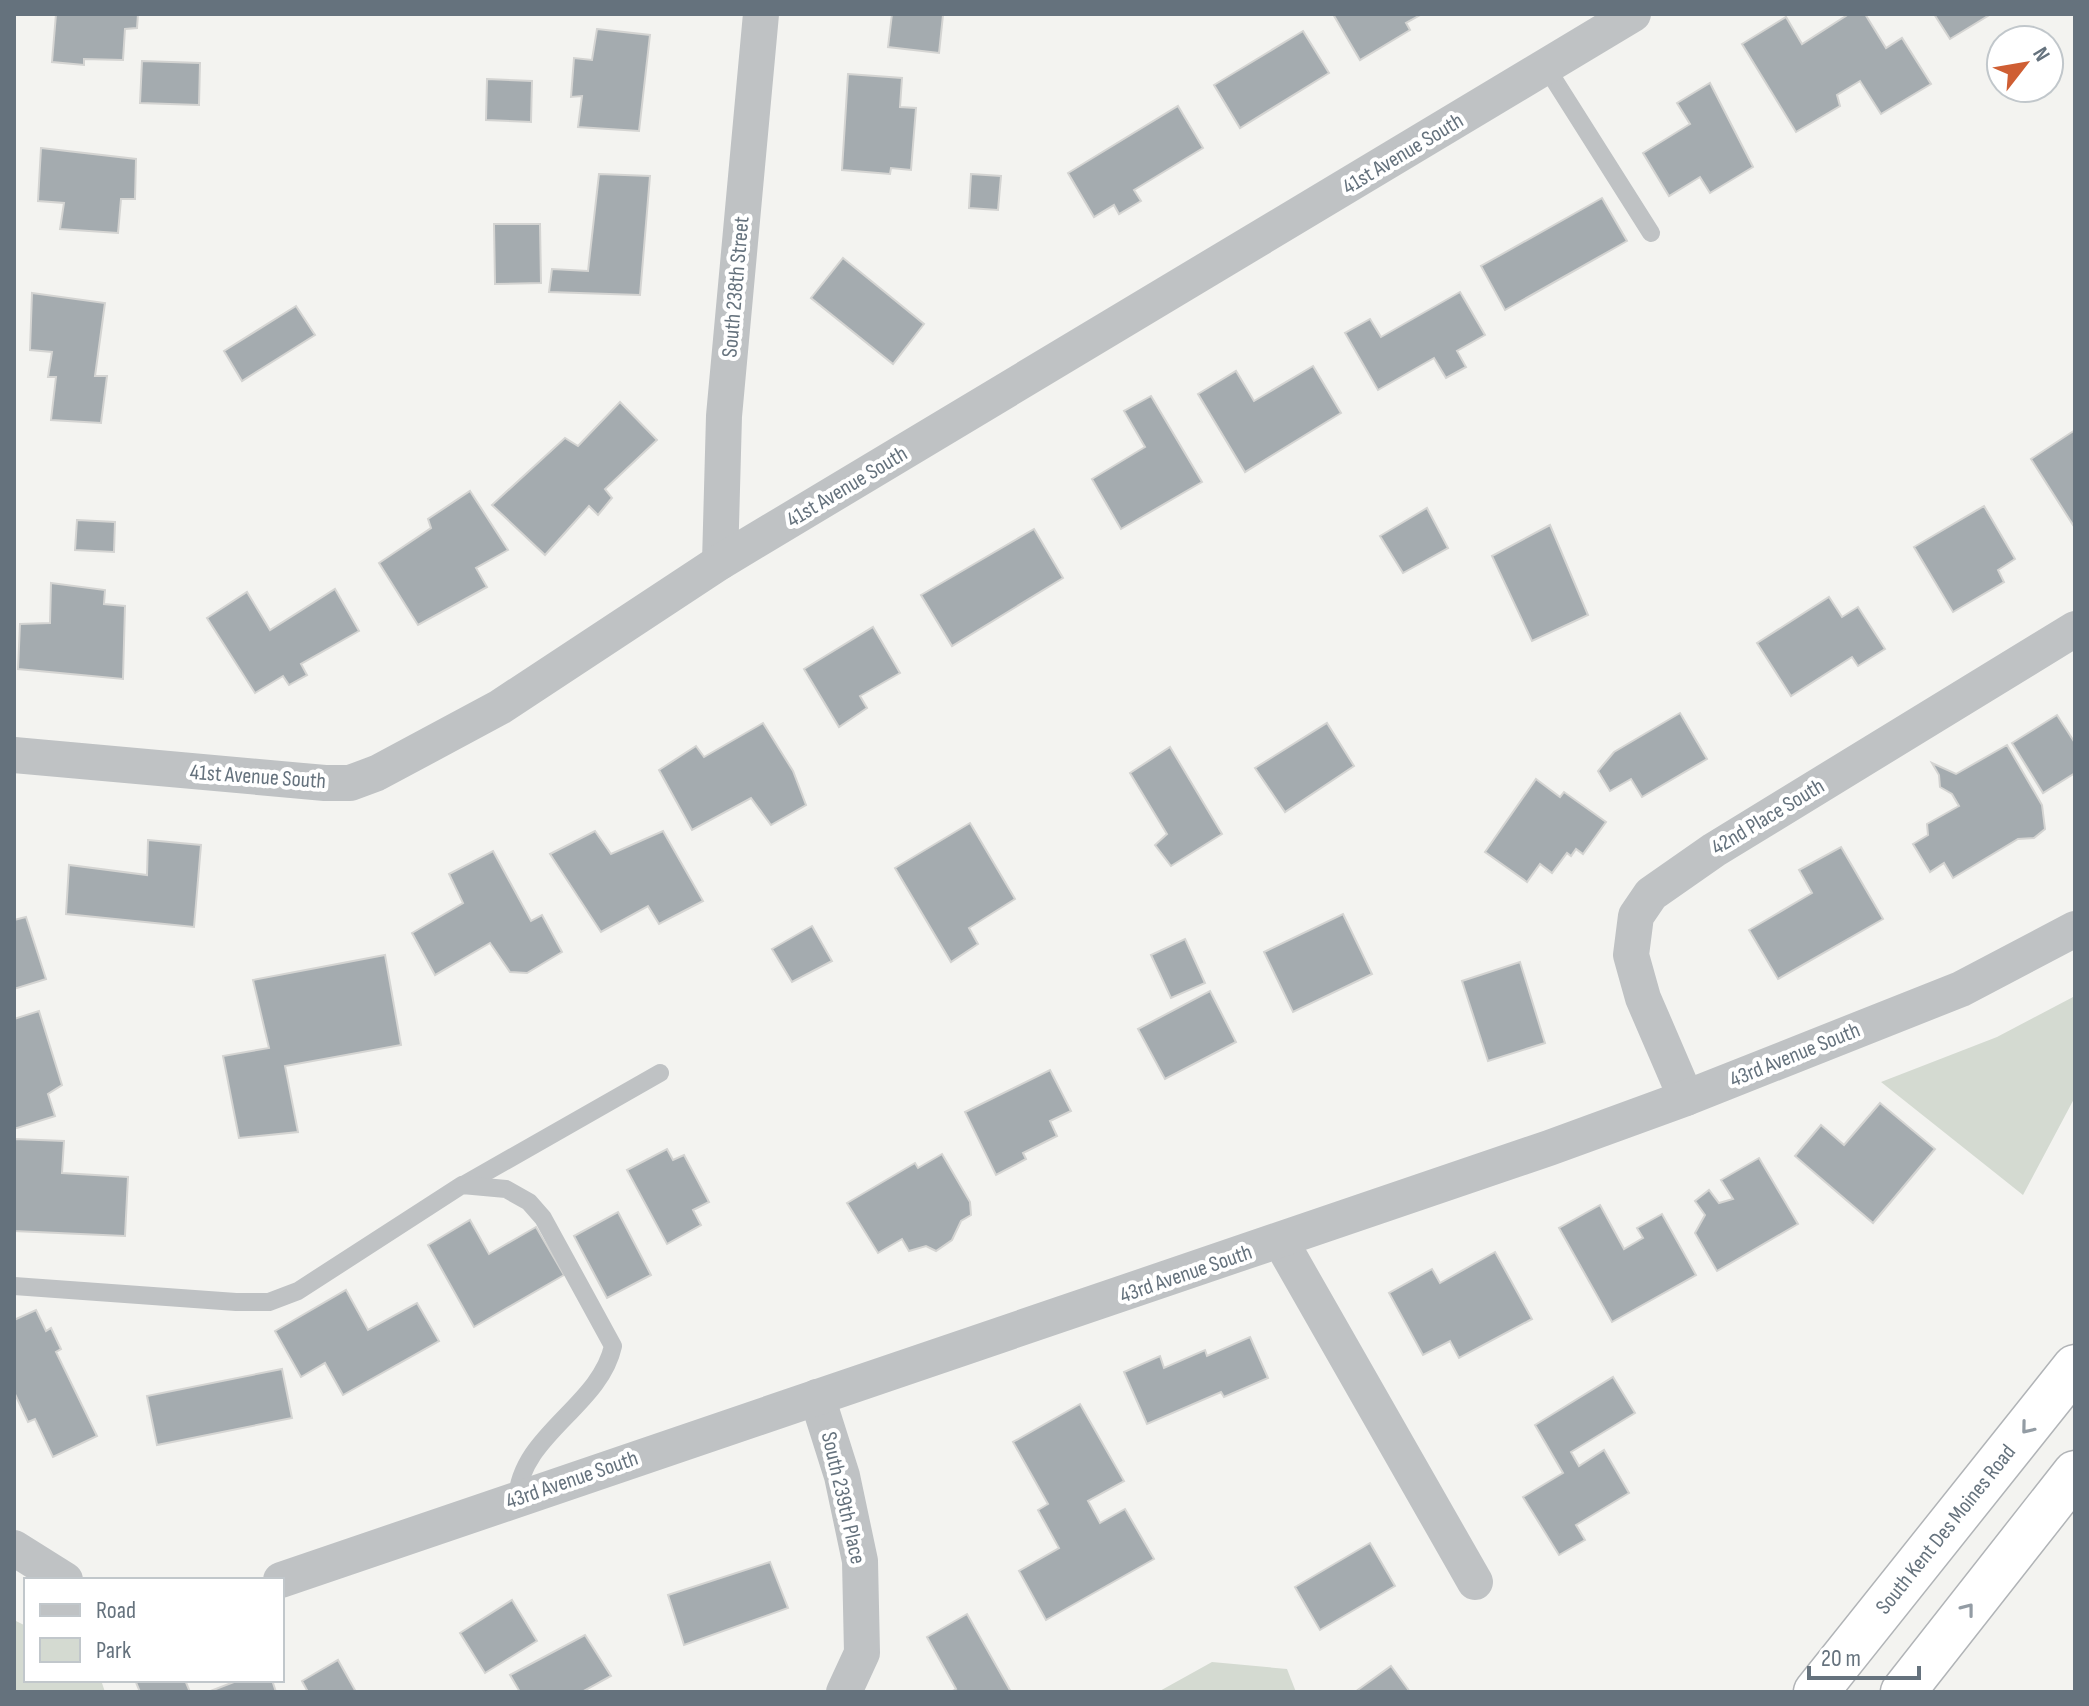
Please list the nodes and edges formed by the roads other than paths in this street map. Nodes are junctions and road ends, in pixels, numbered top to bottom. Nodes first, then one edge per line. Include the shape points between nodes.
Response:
1 (761, 14) edge
2 (1633, 14) edge
3 (1546, 67) junction
4 (1651, 233) dead end
5 (720, 562) junction
6 (2075, 629) edge
7 (14, 755) edge
8 (2075, 929) edge
9 (660, 1073) dead end
10 (1686, 1098) junction
11 (462, 1185) junction
12 (1281, 1242) junction
13 (14, 1286) edge
14 (2075, 1367) edge
15 (817, 1397) junction
16 (2075, 1473) edge
17 (517, 1499) junction
18 (14, 1548) edge
19 (62, 1578) edge
20 (284, 1579) edge
21 (1475, 1582) dead end
22 (844, 1692) edge
23 (1816, 1692) edge
24 (1903, 1692) edge

1 - 5 street, South 238th Street via 724,416
2 - 3 street, 41st Avenue South
3 - 4 lane
3 - 5 street, 41st Avenue South
5 - 7 street, 41st Avenue South via 500,707 424,750 350,783
6 - 10 street, 42nd Place South via 1651,894 1636,916 1631,955 1643,998
8 - 10 street, 43rd Avenue South via 1961,989
9 - 11 lane
10 - 12 street, 43rd Avenue South
11 - 13 lane via 298,1291 269,1302
11 - 17 lane via 506,1189 539,1213 613,1346 603,1374 527,1462
12 - 15 street, 43rd Avenue South
12 - 21 street
14 -> 23 highway, South Kent Des Moines Road
15 - 17 street, 43rd Avenue South
15 - 22 street, South 239th Place via 842,1476 860,1561 862,1653
24 -> 16 highway
17 - 20 street, 43rd Avenue South
18 - 19 street

